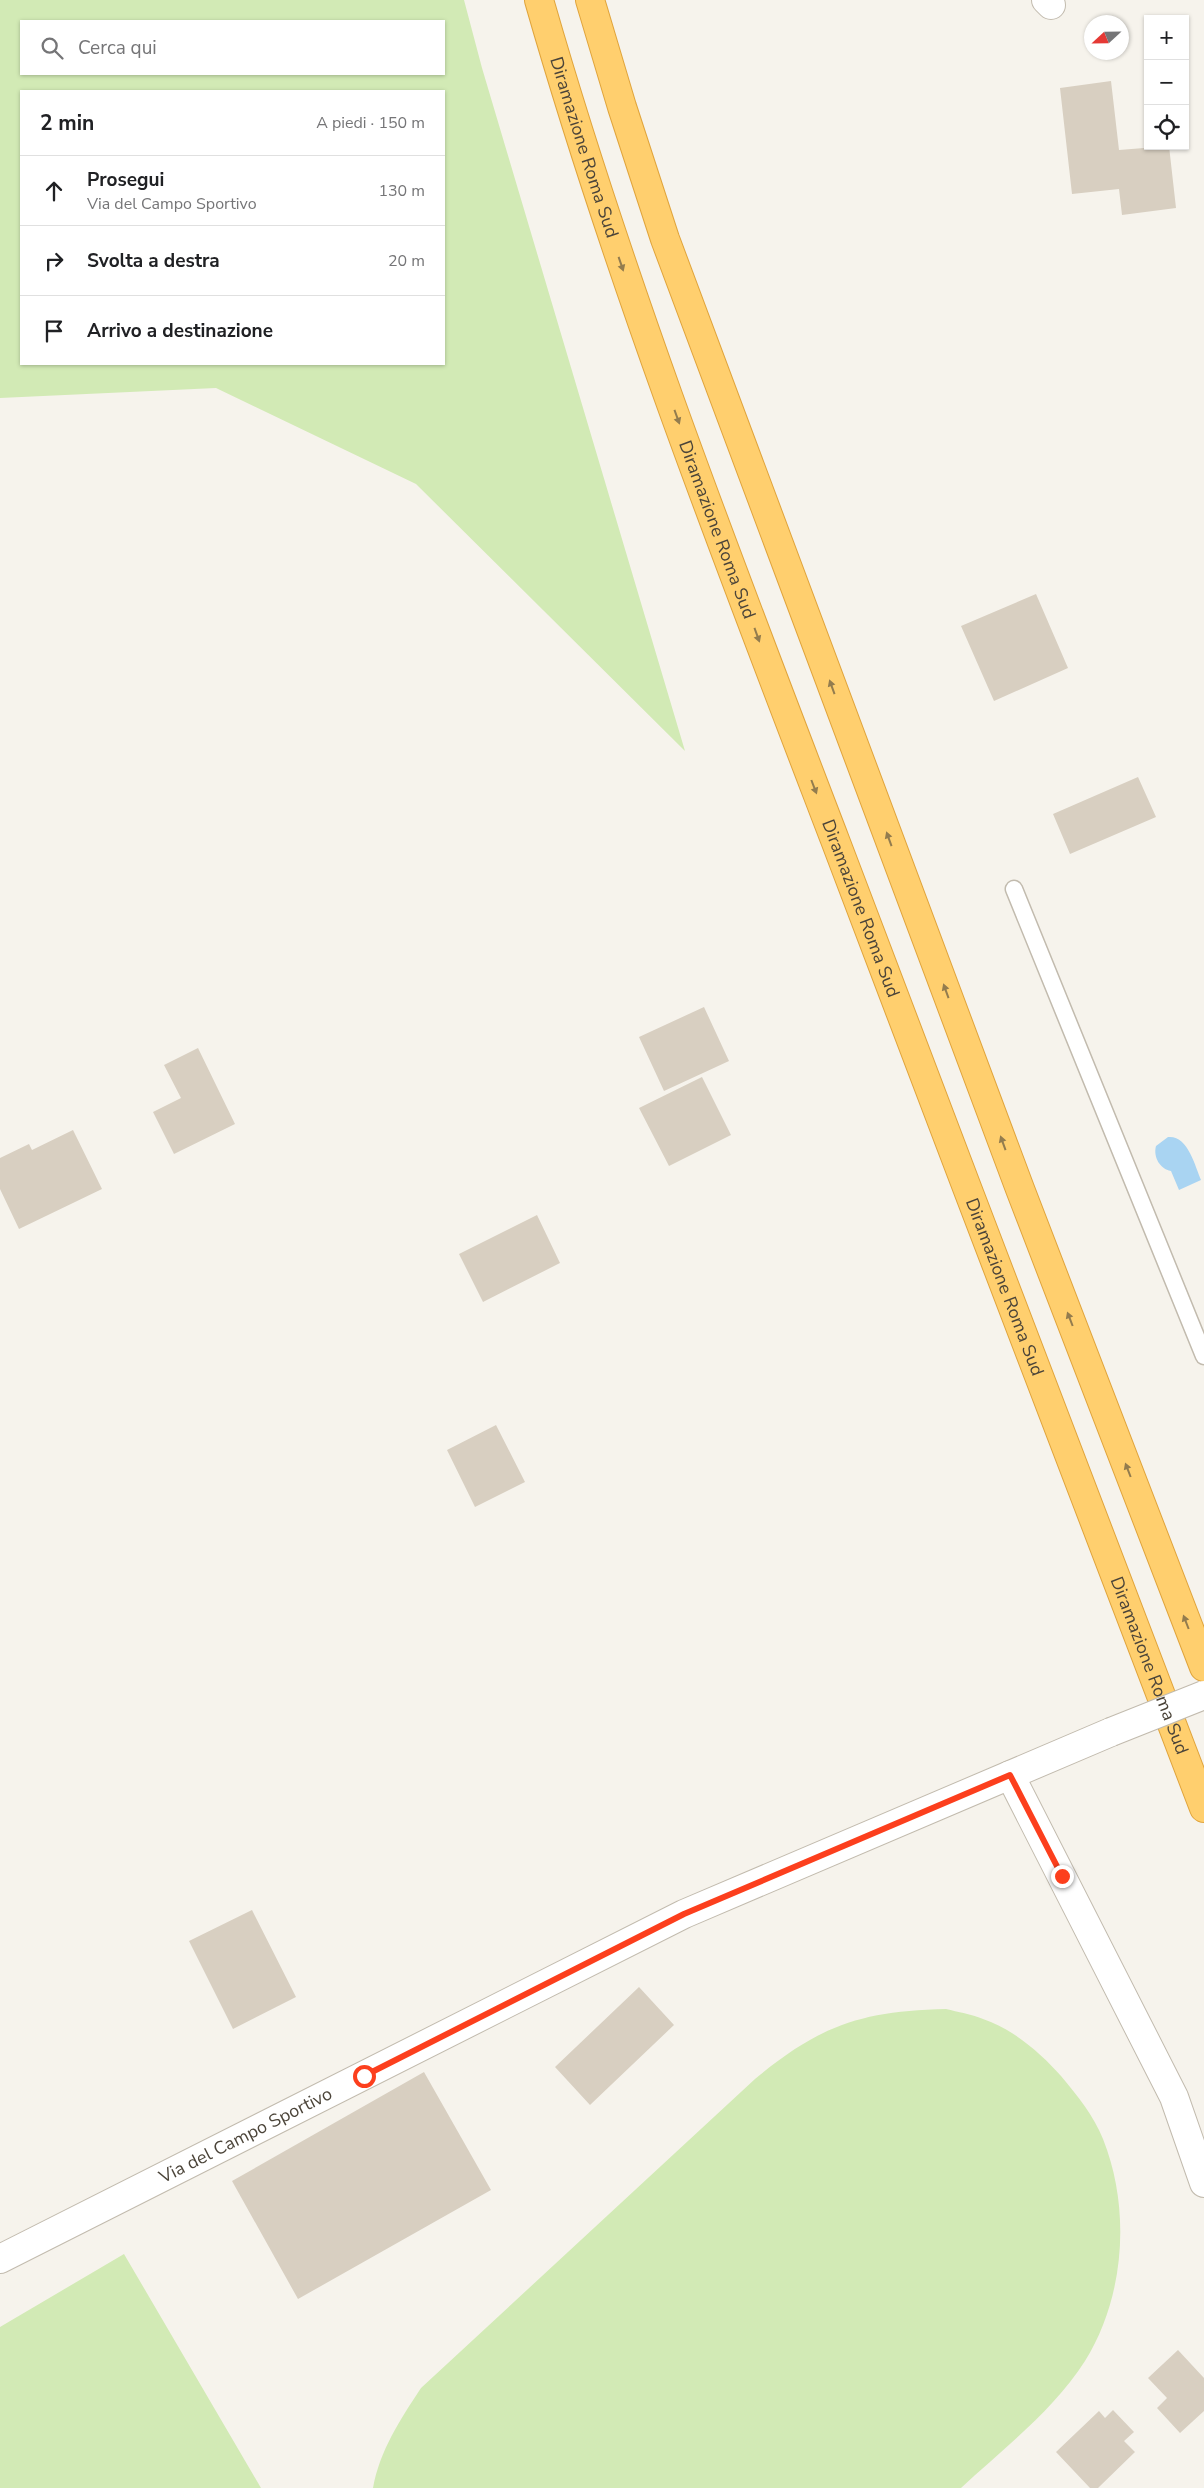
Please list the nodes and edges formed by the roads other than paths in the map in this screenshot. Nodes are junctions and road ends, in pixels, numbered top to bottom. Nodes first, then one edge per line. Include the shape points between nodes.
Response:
1 (539, 0) edge
2 (590, 0) edge
3 (1014, 889) dead end
4 (1204, 1356) edge
5 (1204, 1668) edge
6 (1204, 1696) edge
7 (1010, 1775) junction
8 (1204, 1808) edge
9 (1204, 2183) edge
10 (0, 2259) edge

1 -> 8 highway, Diramazione Roma Sud via 572,116 626,280 805,762
5 -> 2 highway via 1020,1189 666,239
3 - 4 lane
6 - 7 street, Via del Campo Sportivo, bridge
7 - 9 street via 1174,2097
7 - 10 street, Via del Campo Sportivo via 684,1914

